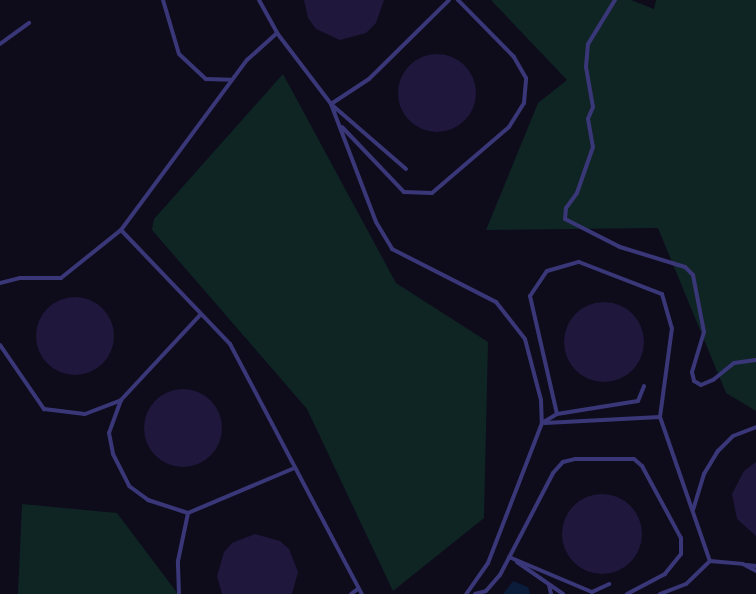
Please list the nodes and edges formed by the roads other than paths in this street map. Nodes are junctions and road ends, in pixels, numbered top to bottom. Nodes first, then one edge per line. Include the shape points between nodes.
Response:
1 (163, 0) edge
2 (259, 0) edge
3 (449, 0) edge
4 (458, 0) edge
5 (615, 0) edge
6 (28, 23) dead end
7 (277, 33) junction
8 (0, 44) edge
9 (232, 80) junction
10 (331, 104) junction
11 (339, 123) junction
12 (406, 169) dead end
13 (121, 230) junction
14 (0, 283) edge
15 (201, 314) junction
16 (0, 345) edge
17 (756, 360) edge
18 (644, 386) dead end
19 (122, 400) junction
20 (557, 414) junction
21 (660, 417) junction
22 (542, 423) junction
23 (756, 428) edge
24 (293, 468) junction
25 (693, 510) junction
26 (188, 513) junction
27 (710, 561) junction
28 (756, 569) edge
29 (548, 584) junction
30 (609, 584) dead end
31 (358, 589) junction
32 (179, 594) edge
33 (351, 594) edge
34 (362, 594) edge
35 (466, 594) edge
36 (475, 594) edge
37 (551, 594) edge
38 (563, 594) edge
39 (627, 594) edge
40 (660, 594) edge

1 - 9 lane via 179,54 206,80
2 - 7 lane
3 - 10 lane via 369,79
4 - 11 lane via 514,57 526,78 524,104 509,127 432,193 404,192
5 - 17 lane via 588,44 586,68 593,107 588,119 593,147 577,193 566,208 565,219 620,248 685,267 693,275 704,332 692,372 694,381 701,385 734,363
6 - 8 lane
7 - 9 lane
7 - 10 lane
9 - 13 lane
10 - 11 lane
10 - 12 lane
11 - 22 lane via 376,222 392,249 496,302 511,318 525,339 541,400
13 - 14 lane via 61,278 20,278
13 - 15 lane
15 - 19 lane
15 - 24 lane via 230,344
16 - 19 lane via 44,409 85,414
18 - 20 lane via 638,401
19 - 26 lane via 109,433 113,454 129,486 148,500
20 - 21 lane via 530,296 547,271 579,262 662,294 672,328
20 - 22 lane
21 - 22 lane
21 - 25 lane
22 - 35 lane via 488,563
23 - 25 lane via 734,436 718,451 704,474
24 - 26 lane
24 - 31 lane
25 - 27 lane
26 - 32 lane via 178,561
27 - 28 lane
27 - 40 lane via 686,584
29 - 30 lane via 509,557 592,592
29 - 37 lane
29 - 38 lane
31 - 33 lane
31 - 34 lane
36 - 39 lane via 486,591 500,574 553,473 563,462 634,459 642,466 681,538 681,554 665,574

